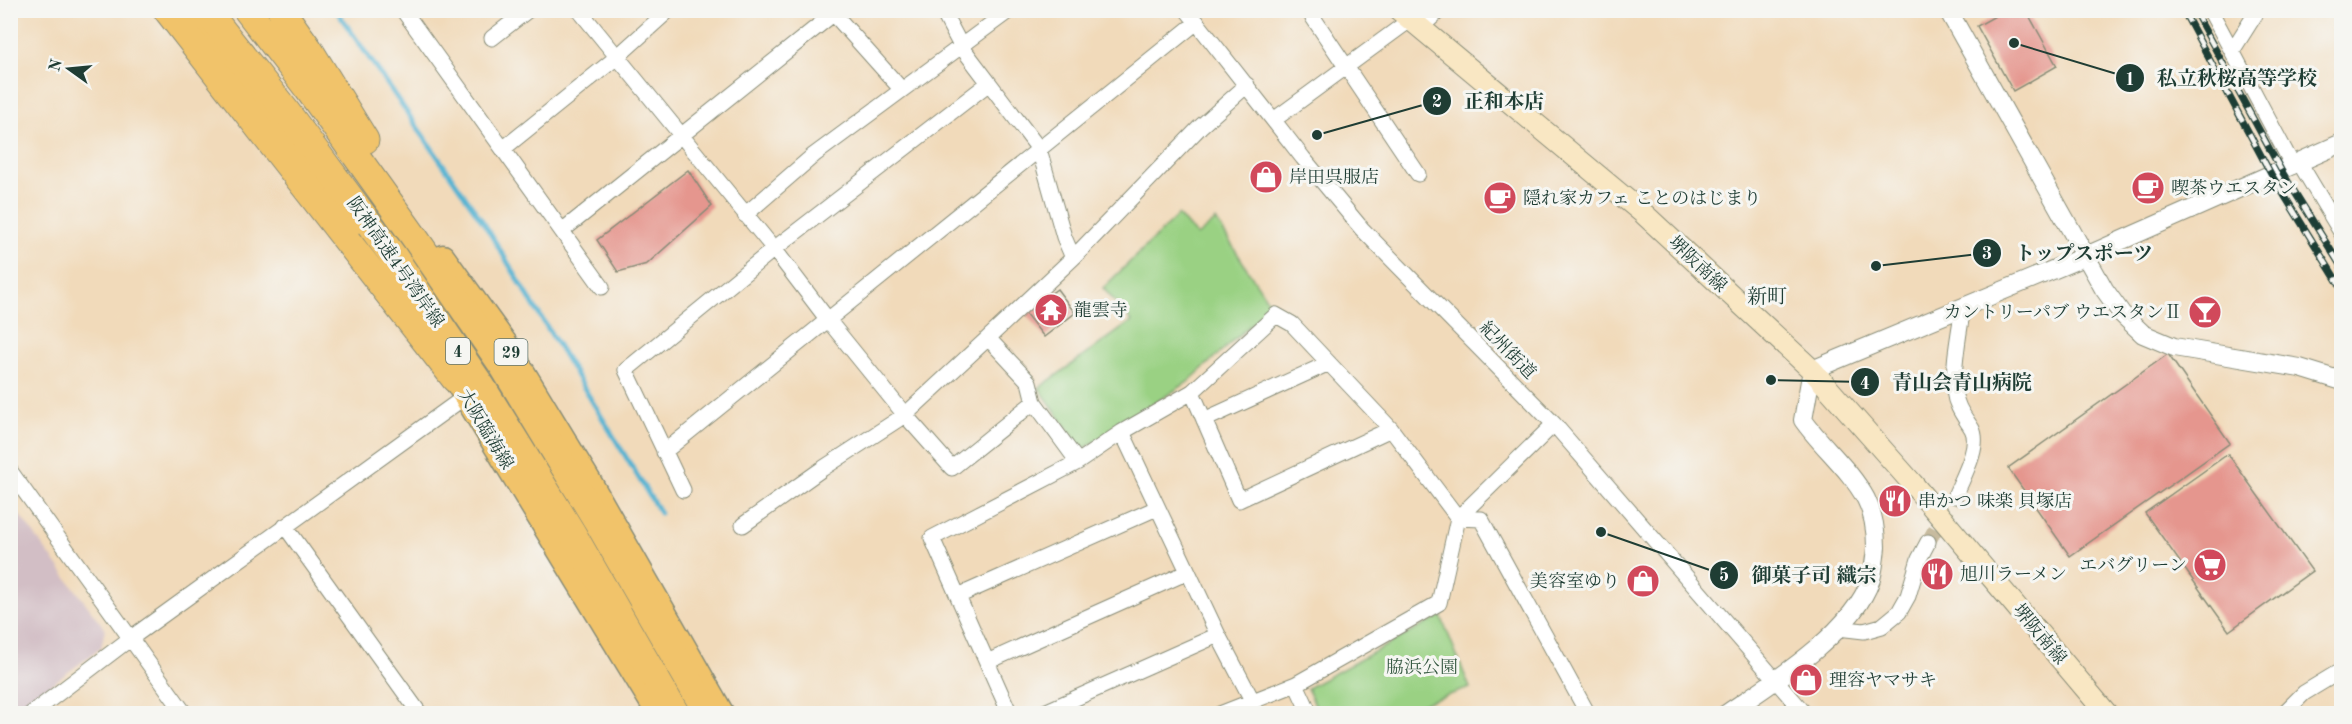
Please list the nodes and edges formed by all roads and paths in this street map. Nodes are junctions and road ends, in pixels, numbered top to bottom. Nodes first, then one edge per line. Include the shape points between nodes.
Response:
1 (167, 10) edge
2 (190, 10) edge
3 (206, 10) edge
4 (247, 10) edge
5 (268, 10) edge
6 (281, 10) edge
7 (403, 10) edge
8 (528, 10) edge
9 (579, 10) edge
10 (669, 10) edge
11 (942, 10) edge
12 (1010, 10) edge
13 (1308, 10) edge
14 (1440, 10) edge
15 (1948, 10) edge
16 (2210, 10) edge
17 (2258, 10) edge
18 (836, 12) edge
19 (1192, 16) edge
20 (1410, 20) edge
21 (492, 38) dead end
22 (962, 46) junction
23 (2232, 51) junction
24 (617, 57) junction
25 (1346, 67) junction
26 (989, 83) junction
27 (1247, 85) junction
28 (902, 90) junction
29 (1275, 119) junction
30 (683, 136) junction
31 (2342, 143) edge
32 (503, 149) junction
33 (1039, 149) junction
34 (2296, 164) junction
35 (1418, 174) dead end
36 (386, 176) junction
37 (745, 215) junction
38 (562, 231) junction
39 (2342, 234) edge
40 (774, 249) junction
41 (2086, 256) junction
42 (1072, 258) junction
43 (602, 287) dead end
44 (1963, 307) junction
45 (828, 320) junction
46 (988, 338) junction
47 (1329, 363) junction
48 (1812, 370) junction
49 (2342, 381) edge
50 (461, 387) junction
51 (1192, 392) junction
52 (1034, 402) junction
53 (905, 415) junction
54 (1204, 420) junction
55 (1554, 424) junction
56 (1391, 429) junction
57 (1122, 432) junction
58 (664, 452) junction
59 (1078, 462) junction
60 (10, 471) edge
61 (683, 490) dead end
62 (1955, 496) tunnel mouth
63 (1157, 507) junction
64 (1458, 518) junction
65 (744, 525) dead end
66 (285, 526) junction
67 (1928, 542) tunnel mouth
68 (1188, 572) junction
69 (958, 596) junction
70 (1838, 628) junction
71 (1218, 635) junction
72 (131, 638) junction
73 (987, 662) junction
74 (2340, 673) edge
75 (1776, 681) junction
76 (1296, 684) junction
77 (1252, 700) junction
78 (31, 714) edge
79 (185, 714) edge
80 (420, 714) edge
81 (658, 714) edge
82 (676, 714) edge
83 (708, 714) edge
84 (723, 714) edge
85 (1010, 714) edge
86 (1040, 714) edge
87 (1220, 714) edge
88 (1310, 714) edge
89 (1588, 714) edge
90 (1726, 714) edge
91 (1805, 714) edge
92 (2107, 714) edge
93 (2283, 714) edge

1 - 50 highway
2 - 50 main road, 大阪臨海線 via 371,253
3 - 82 highway, 阪神高速4号湾岸線 / 4 via 394,257 482,387 571,531
4 - 83 highway, 阪神高速4号湾岸線 / 4 via 415,237 503,366
5 - 36 main road, 29
6 - 36 highway
7 - 32 street
8 - 21 street
9 - 24 street
10 - 24 street
11 - 22 street
12 - 22 street
13 - 25 street
14 - 20 street
15 - 41 street
16 - 23 street
17 - 23 street
18 - 28 street
18 - 30 street
19 - 27 street, 紀州街道
19 - 33 street
20 - 25 street
20 - 48 main road, 堺阪南線 via 1644,214
22 - 26 street
22 - 28 street
23 - 34 street
24 - 30 street
24 - 32 street
25 - 29 street
25 - 35 street
26 - 33 street
26 - 40 street
27 - 29 street, 紀州街道
27 - 42 street via 1200,127
28 - 37 street via 814,155
29 - 55 street, 紀州街道 via 1362,229
30 - 37 street
30 - 38 street
31 - 34 street
32 - 38 street
33 - 42 street
33 - 45 street
34 - 39 street
34 - 41 street
36 - 84 main road, 29 via 507,346 591,483
37 - 40 street
38 - 43 street
40 - 45 street
40 - 58 street via 626,370
41 - 44 street
41 - 49 street via 2122,314 2143,334 2174,347 2300,368
42 - 46 street
44 - 48 street
44 - 62 street via 1954,393 1975,443
45 - 53 street
45 - 58 street
46 - 52 street via 1029,382
46 - 53 street
47 - 51 street via 1292,324 1276,315
47 - 54 street
47 - 56 street
48 - 70 street via 1803,420 1866,499 1876,540 1871,579 1850,616
48 - 92 main road, 堺阪南線
50 - 66 street
50 - 81 main road, 大阪臨海線
51 - 54 street
51 - 57 street
52 - 53 street via 952,468
52 - 59 street
53 - 65 street
54 - 56 street via 1239,500
55 - 64 street
55 - 75 street, 紀州街道
56 - 64 street
57 - 59 street
57 - 63 street
58 - 61 street
59 - 69 street via 932,538
60 - 72 street
63 - 68 street
63 - 69 street
64 - 76 street via 1439,603
64 - 89 street via 1481,519
66 - 72 street
66 - 80 street
67 - 70 street via 1899,612 1882,626 1864,631
68 - 71 street
68 - 73 street
69 - 73 street
70 - 75 street
71 - 77 street
71 - 86 street
72 - 78 street
72 - 79 street
73 - 85 street
74 - 93 street via 2304,693
75 - 90 street
75 - 91 street, 紀州街道
76 - 77 street
76 - 88 street
77 - 87 street

